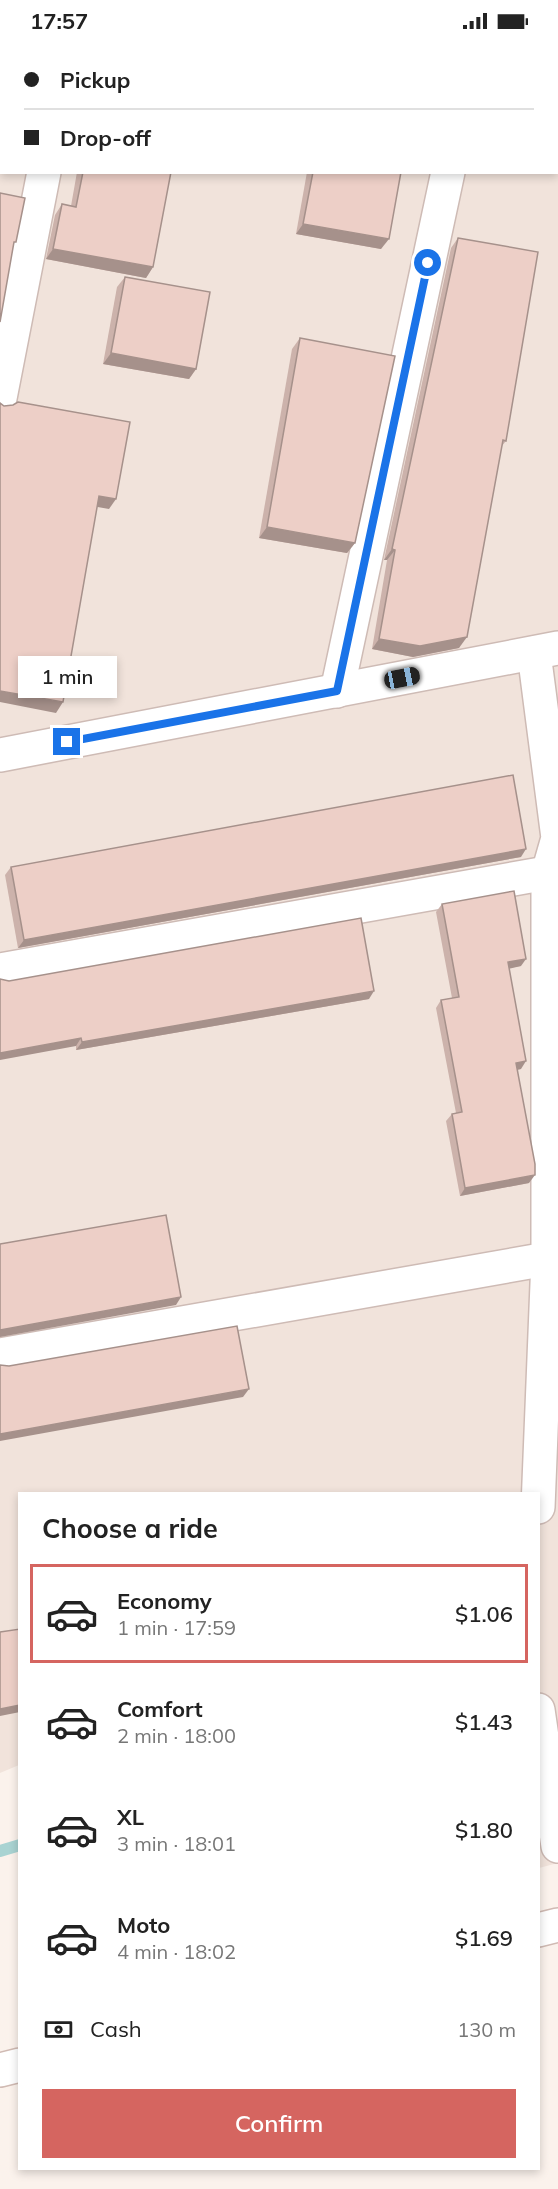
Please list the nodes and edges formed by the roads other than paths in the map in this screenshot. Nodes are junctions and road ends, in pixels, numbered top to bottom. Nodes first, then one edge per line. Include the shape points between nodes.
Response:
1 (44, 174) edge
2 (448, 174) edge
3 (0, 398) edge
4 (546, 650) edge
5 (337, 691) junction
6 (0, 755) edge
7 (553, 872) edge
8 (0, 970) edge
9 (553, 1258) edge
10 (0, 1354) edge
11 (539, 1492) edge
12 (540, 1724) edge
13 (558, 1846) edge
14 (558, 1925) edge
15 (540, 1930) edge
16 (18, 2066) edge
17 (0, 2070) edge

1 - 3 street
2 - 5 street
4 - 5 street
4 - 7 street via 558,838
5 - 6 street
7 - 8 street
7 - 9 street
9 - 10 street
9 - 11 street
12 - 13 street
14 - 15 street
16 - 17 street

